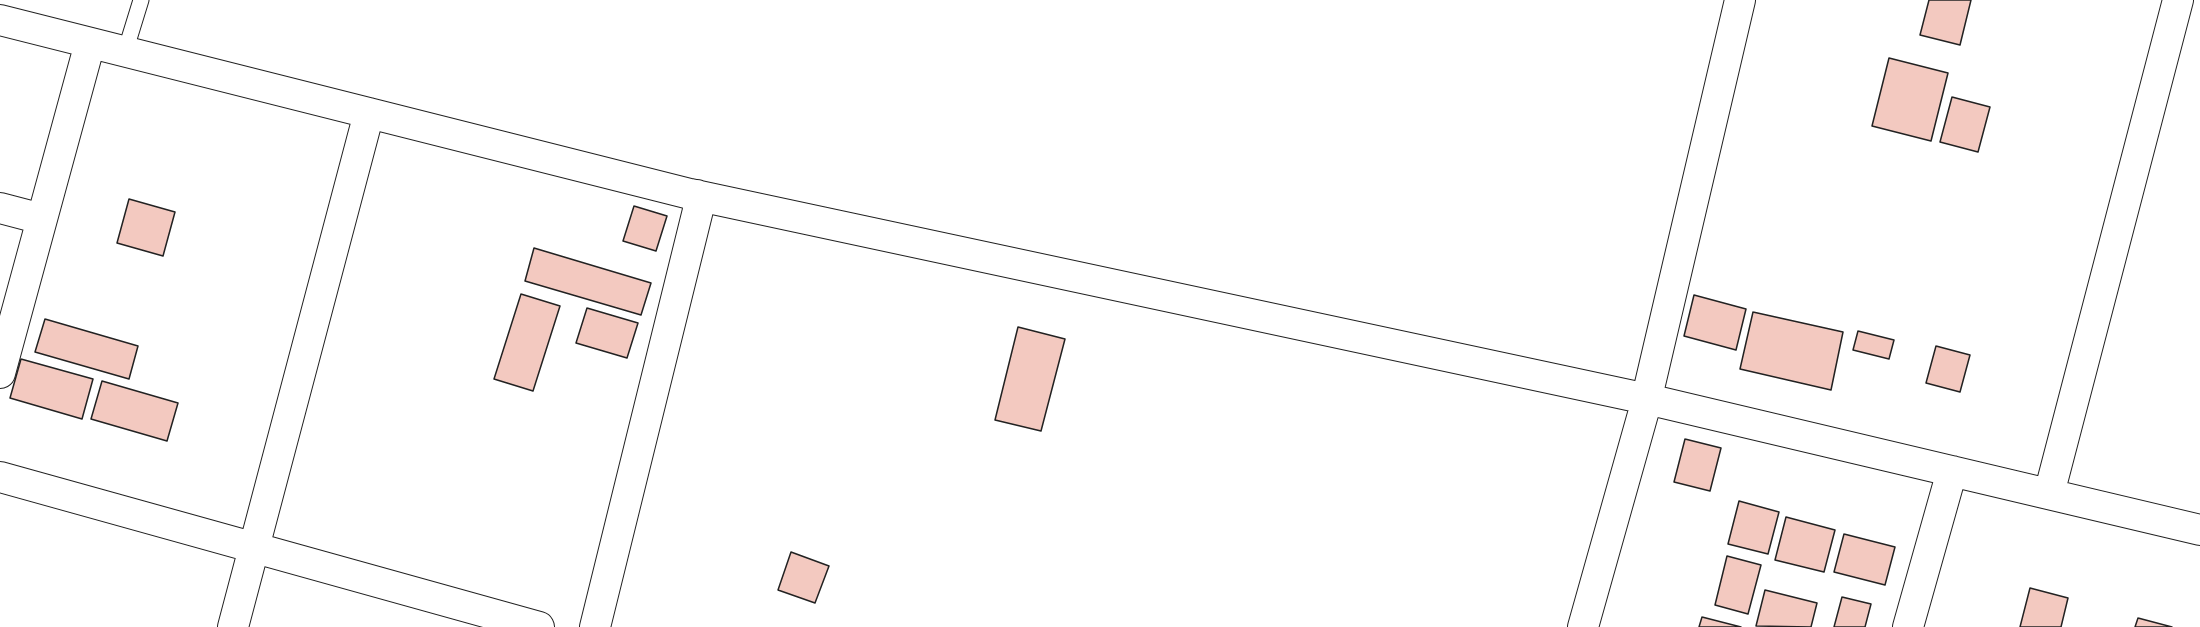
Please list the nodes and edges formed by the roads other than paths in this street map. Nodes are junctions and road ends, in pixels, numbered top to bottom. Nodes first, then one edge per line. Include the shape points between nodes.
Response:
1 (141, 0) edge
2 (1740, 0) edge
3 (2178, 0) edge
4 (0, 20) edge
5 (90, 43) junction
6 (125, 52) junction
7 (369, 113) junction
8 (696, 195) junction
9 (0, 208) edge
10 (42, 219) junction
11 (0, 373) edge
12 (1647, 399) junction
13 (1952, 471) junction
14 (0, 477) edge
15 (2049, 494) junction
16 (2200, 530) edge
17 (254, 548) junction
18 (233, 627) edge
19 (539, 627) edge
20 (595, 627) edge
21 (1583, 627) edge
22 (1908, 627) edge

1 - 6 lane
2 - 12 street
3 - 15 street
4 - 5 street
5 - 6 street
5 - 10 street
6 - 7 street
7 - 8 street
7 - 17 street
8 - 12 street
8 - 20 street via 698,210
9 - 10 street
10 - 11 street
12 - 13 street
12 - 21 street
13 - 15 street
13 - 22 street
14 - 17 street
15 - 16 street
17 - 18 street
17 - 19 street

